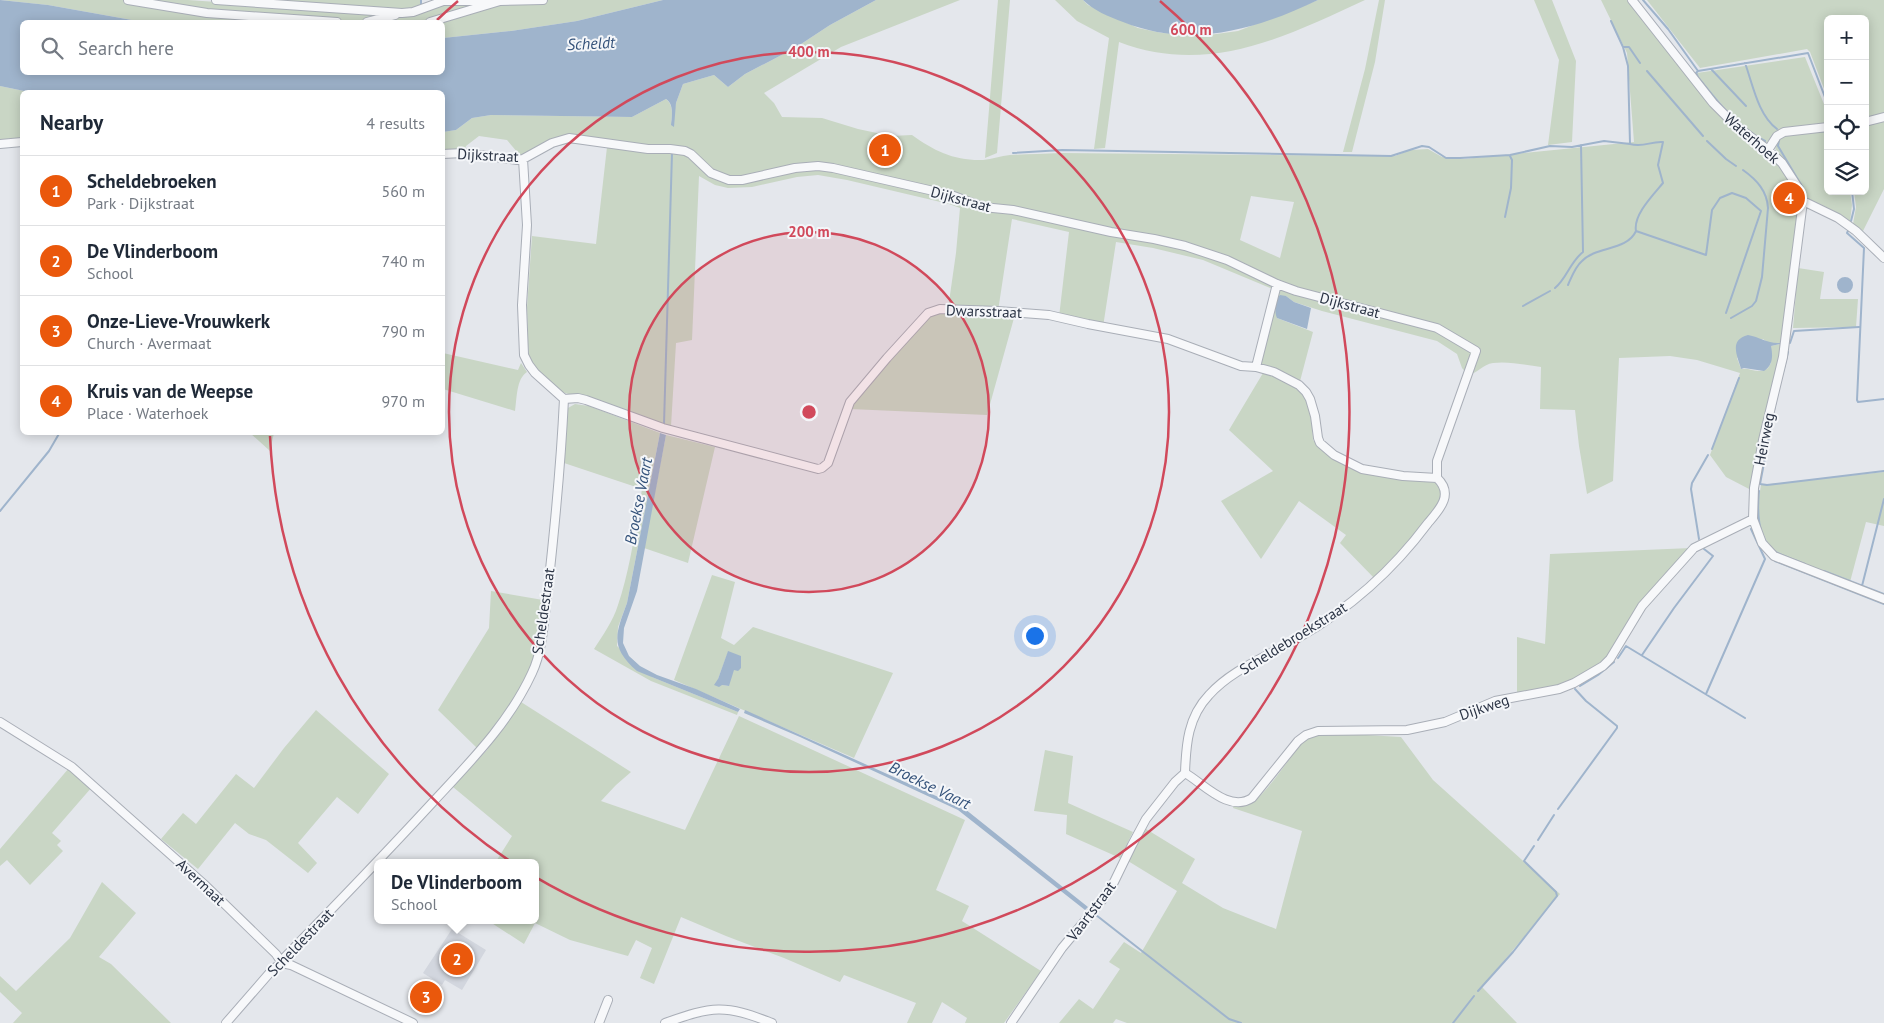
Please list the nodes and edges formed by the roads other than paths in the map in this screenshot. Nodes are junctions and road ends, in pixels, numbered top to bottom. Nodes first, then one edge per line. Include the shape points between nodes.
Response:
1 (128, 0) edge
2 (216, 0) edge
3 (445, 0) edge
4 (543, 0) edge
5 (1632, 0) edge
6 (500, 1) junction
7 (426, 4) edge
8 (402, 13) junction
9 (309, 20) edge
10 (375, 20) edge
11 (437, 20) edge
12 (1884, 117) edge
13 (1869, 121) edge
14 (1824, 127) edge
15 (20, 142) edge
16 (0, 144) edge
17 (1768, 150) junction
18 (445, 154) edge
19 (522, 159) junction
20 (1803, 201) junction
21 (1884, 258) edge
22 (1277, 284) junction
23 (1476, 352) joint
24 (1256, 367) junction
25 (564, 399) junction
26 (1437, 478) junction
27 (1753, 519) junction
28 (1884, 599) edge
29 (0, 722) edge
30 (1185, 773) junction
31 (381, 859) edge
32 (374, 866) edge
33 (282, 963) junction
34 (608, 1000) dead end
35 (226, 1023) edge
36 (413, 1023) edge
37 (599, 1023) edge
38 (665, 1023) edge
39 (772, 1023) edge
40 (1011, 1023) edge

1 - 9 street via 207,13
2 - 8 street
3 - 6 street
3 - 7 street
4 - 6 street
5 - 17 street, Waterhoek via 1713,103
6 - 11 street
7 - 8 street via 413,12
8 - 10 street
12 - 13 street
14 - 17 street via 1784,132 1777,136
15 - 16 street
17 - 20 street, Waterhoek via 1782,163
18 - 19 street, Dijkstraat
19 - 22 street, Dijkstraat via 552,142 569,138 685,151 711,173 729,180 796,168 826,167 951,195 983,207 1013,210 1185,246 1228,260
19 - 25 street via 527,225 522,306 524,355 535,373
20 - 21 street via 1838,218
20 - 27 street, Heirweg via 1783,357 1754,488
22 - 23 street, Dijkstraat via 1437,328
22 - 24 street
23 - 26 street, Scheldebroekstraat via 1437,461
24 - 25 street, Dwarsstraat via 1241,366 1168,339 1049,315 933,310 924,316 856,393 847,408 828,463 822,468 663,428 586,400
24 - 26 street, Dwarsstraat via 1283,376 1306,392 1313,407 1320,443 1343,460 1362,469 1382,473
25 - 31 street, Scheldestraat via 560,478 546,602 532,673 501,725 481,750
26 - 30 street, Scheldebroekstraat via 1445,492 1440,508 1381,577 1323,623 1232,676 1208,696 1191,724
27 - 28 street, Heirweg via 1762,543 1774,556
27 - 30 street, Dijkweg via 1694,548 1642,606 1610,659 1574,683 1550,691 1496,700 1426,727 1318,731 1306,735 1247,802 1220,796
29 - 33 street, Avermaat via 72,767 206,886
30 - 40 street, Vaartstraat via 1146,819 1114,882 1062,948
32 - 33 street, Scheldestraat
33 - 35 street, Scheldestraat
33 - 36 street, Avermaat
34 - 37 street
38 - 39 street via 696,1012 720,1009 744,1012

